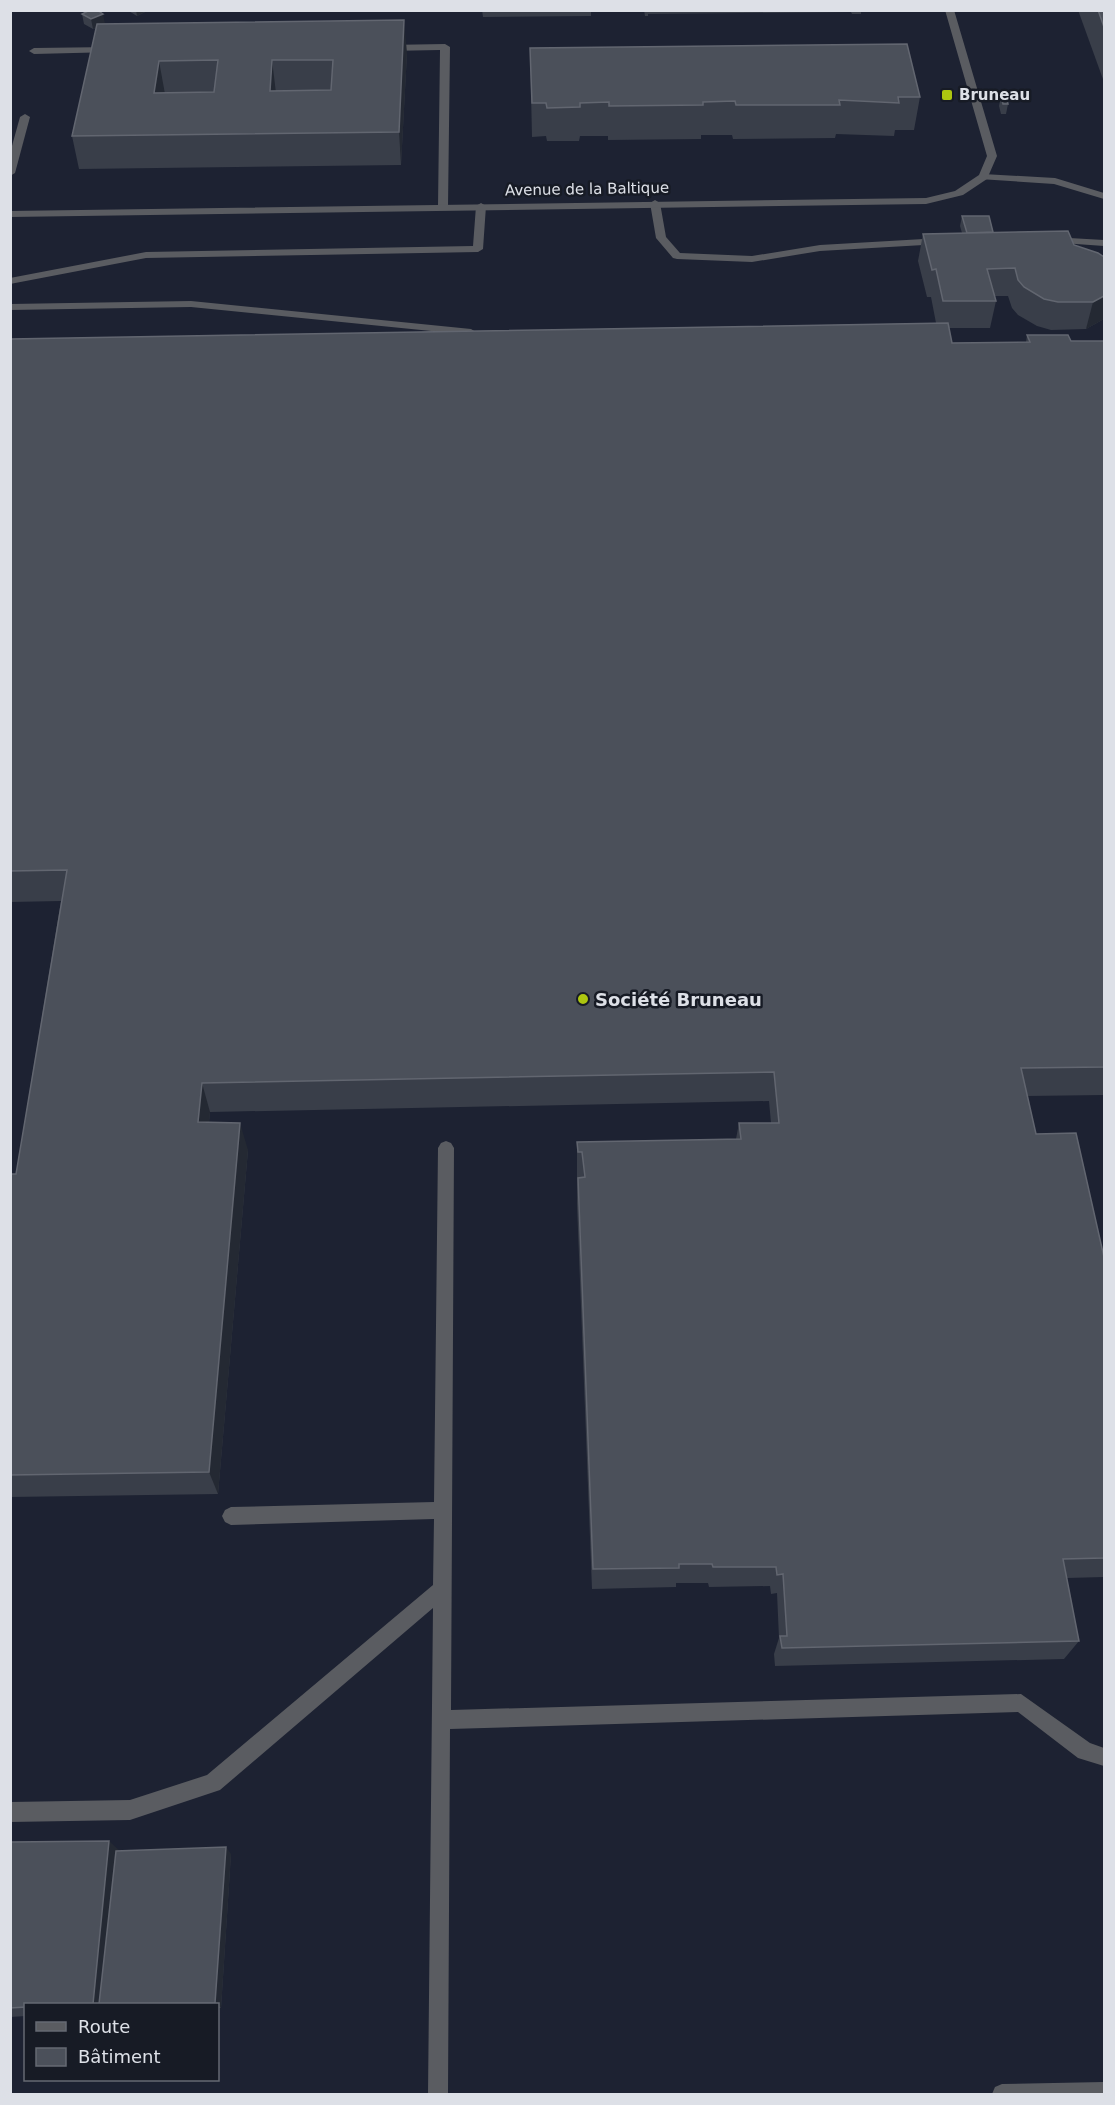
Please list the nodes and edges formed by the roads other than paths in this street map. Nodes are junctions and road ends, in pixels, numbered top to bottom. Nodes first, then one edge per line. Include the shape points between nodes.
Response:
1 (949, 10) edge
2 (374, 48) edge
3 (128, 50) edge
4 (34, 51) dead end
5 (25, 117) dead end
6 (10, 173) edge
7 (983, 177) junction
8 (1104, 196) edge
9 (655, 203) junction
10 (443, 206) junction
11 (481, 206) junction
12 (10, 214) edge
13 (956, 240) edge
14 (1035, 240) edge
15 (1070, 240) junction
16 (1104, 243) edge
17 (1104, 248) edge
18 (10, 281) edge
19 (10, 307) edge
20 (483, 332) edge
21 (446, 1148) dead end
22 (443, 1510) junction
23 (231, 1516) dead end
24 (442, 1588) junction
25 (441, 1720) junction
26 (1104, 1757) edge
27 (10, 1812) edge
28 (1104, 2092) edge
29 (438, 2094) edge
30 (1002, 2094) edge

1 - 7 street via 992,156
2 - 10 street via 445,47
3 - 4 street
5 - 6 street
7 - 8 street via 1055,180
7 - 9 street, Avenue de la Baltique via 959,193 926,201
9 - 11 street, Avenue de la Baltique
9 - 13 street via 661,238 677,256 752,259 820,248
10 - 11 street, Avenue de la Baltique
10 - 12 street, Avenue de la Baltique
11 - 18 street via 478,249 146,255
14 - 15 street
15 - 16 street
15 - 17 street
19 - 20 street via 191,304
21 - 22 street
22 - 23 street
22 - 24 street
24 - 25 street
24 - 27 street via 213,1783 130,1810
25 - 26 street via 1022,1703 1085,1752
25 - 29 street
28 - 30 street

